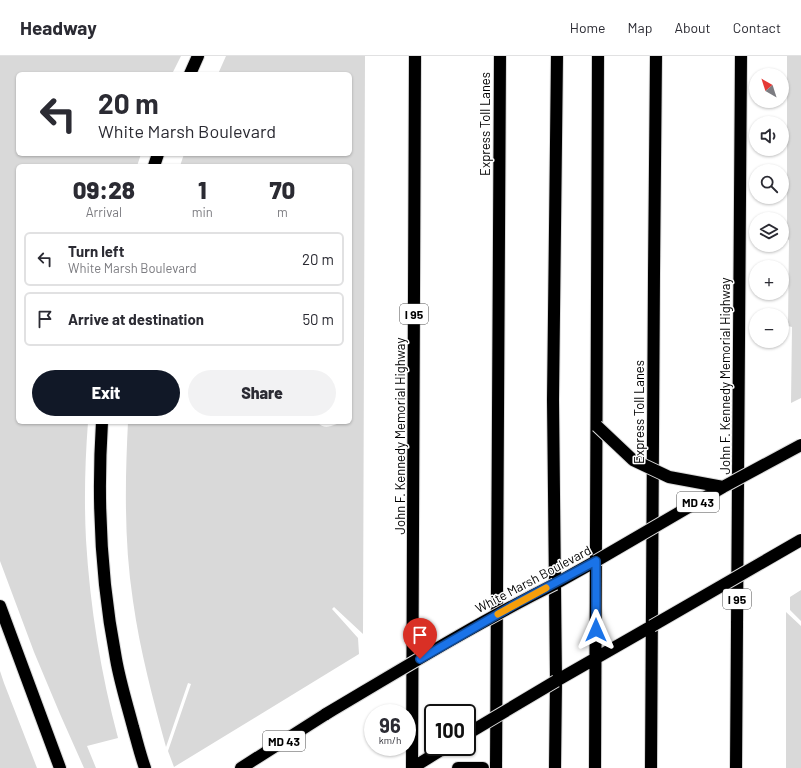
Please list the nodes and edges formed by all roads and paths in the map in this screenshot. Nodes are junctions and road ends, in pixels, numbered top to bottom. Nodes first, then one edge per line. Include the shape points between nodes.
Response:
1 (198, 56) edge
2 (415, 56) edge
3 (500, 56) edge
4 (557, 56) edge
5 (598, 56) edge
6 (656, 56) edge
7 (741, 56) edge
8 (191, 72) edge
9 (102, 424) edge
10 (596, 426) junction
11 (801, 445) edge
12 (723, 487) junction
13 (801, 540) edge
14 (596, 561) junction
15 (555, 584) junction
16 (0, 606) edge
17 (595, 658) junction
18 (556, 681) junction
19 (476, 729) edge
20 (431, 756) edge
21 (60, 768) edge
22 (144, 768) edge
23 (241, 768) edge
24 (412, 768) edge
25 (458, 768) edge
26 (483, 768) edge
27 (496, 768) edge
28 (555, 768) edge
29 (595, 768) edge
30 (651, 768) edge
31 (736, 768) edge

1 - 8 highway
2 - 24 highway, John F. Kennedy Memorial Highway / I 95
3 - 27 highway, Express Toll Lanes
4 - 15 highway via 553,400
5 - 10 highway
6 - 30 highway, Express Toll Lanes
7 - 31 highway, John F. Kennedy Memorial Highway / I 95
9 - 22 highway via 102,554 108,607 124,696
10 - 12 highway, bridge via 633,460 669,476
10 - 14 highway
11 - 12 highway, White Marsh Boulevard / MD 43, bridge
12 - 14 highway, White Marsh Boulevard / MD 43, bridge
13 - 17 highway, bridge
14 - 15 highway, White Marsh Boulevard / MD 43
14 - 17 highway
15 - 18 highway
15 - 23 highway, White Marsh Boulevard / MD 43, bridge via 447,643 326,714
16 - 21 highway
17 - 18 highway
17 - 29 highway
18 - 19 highway, bridge
18 - 28 highway
20 - 24 highway
25 - 26 highway

